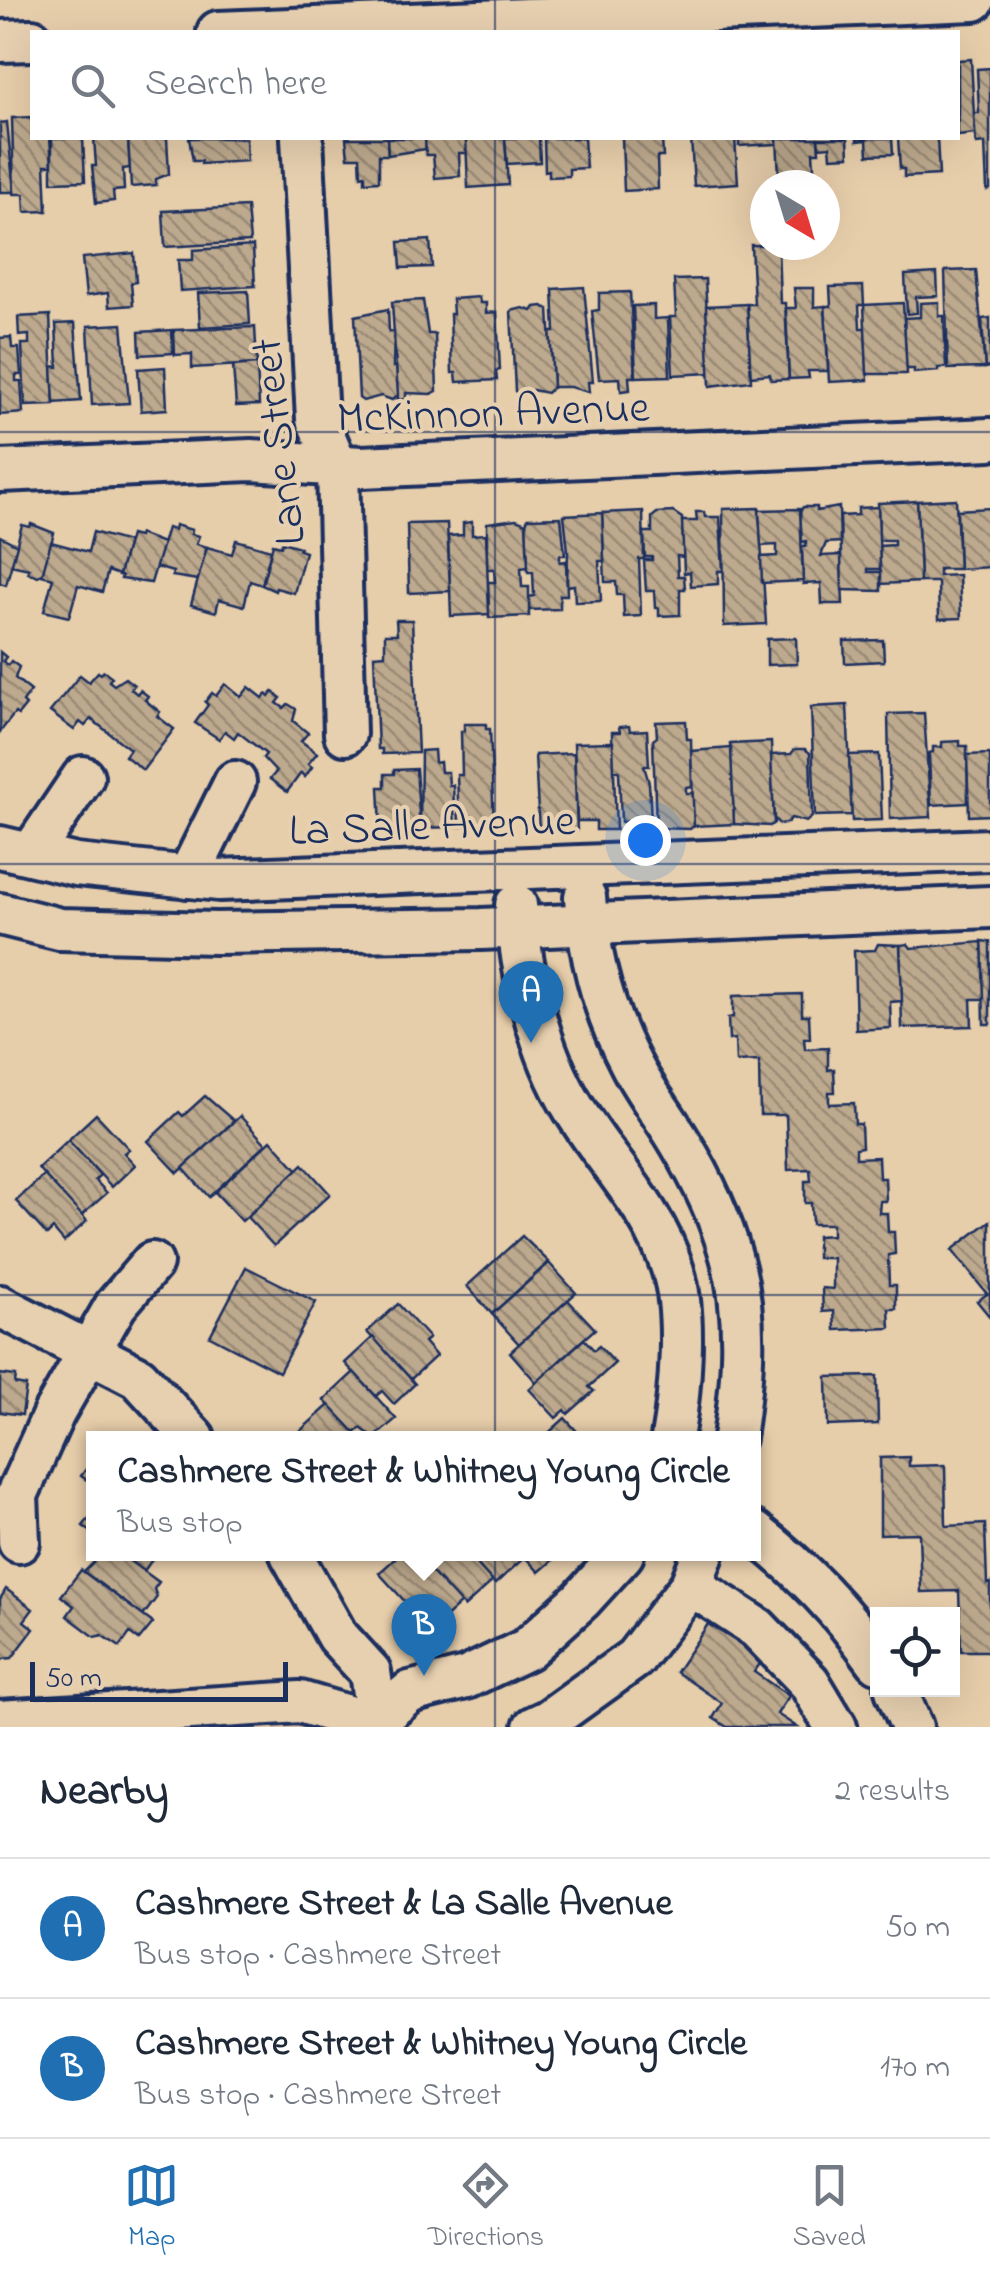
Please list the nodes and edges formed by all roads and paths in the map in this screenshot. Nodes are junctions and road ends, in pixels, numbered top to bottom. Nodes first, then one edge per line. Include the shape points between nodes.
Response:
1 (974, 0) edge
2 (297, 21) edge
3 (232, 30) edge
4 (30, 40) edge
5 (0, 41) edge
6 (302, 140) edge
7 (990, 439) edge
8 (338, 468) junction
9 (0, 471) edge
10 (345, 734) dead end
11 (83, 777) dead end
12 (236, 782) dead end
13 (990, 850) edge
14 (15, 851) edge
15 (583, 868) junction
16 (514, 871) junction
17 (188, 877) junction
18 (990, 907) edge
19 (0, 914) edge
20 (587, 924) junction
21 (518, 928) junction
22 (152, 1263) dead end
23 (0, 1306) edge
24 (89, 1352) junction
25 (188, 1431) edge
26 (673, 1431) edge
27 (735, 1431) edge
28 (761, 1537) edge
29 (19, 1542) dead end
30 (303, 1561) edge
31 (617, 1561) edge
32 (697, 1569) edge
33 (870, 1651) edge
34 (899, 1697) edge
35 (366, 1717) edge
36 (0, 1721) edge
37 (534, 1727) edge
38 (836, 1727) edge
39 (912, 1727) edge

1 - 2 street
2 - 3 street
4 - 5 street
6 - 8 street, Lane Street via 317,419
7 - 8 street, McKinnon Avenue
8 - 9 street, McKinnon Avenue via 252,460
8 - 10 street, Lane Street
11 - 14 street
12 - 17 street
13 - 15 street, La Salle Avenue
14 - 17 street, La Salle Avenue
15 - 16 street, La Salle Avenue
15 - 20 street
16 - 17 street, La Salle Avenue
16 - 21 street
18 - 20 street
19 - 21 street via 60,929
20 - 21 street
20 - 27 street via 611,1020 707,1191 732,1257 744,1324
21 - 26 street via 546,1052 572,1107 650,1219 674,1273 680,1393
22 - 24 street via 116,1305
23 - 24 street
24 - 25 street via 138,1377
24 - 29 street via 17,1495
28 - 33 street via 842,1612
30 - 35 street via 337,1636 370,1672
31 - 35 street via 526,1648 466,1678 410,1692
32 - 37 street via 636,1658
32 - 38 street via 809,1682
34 - 39 street
35 - 36 street via 300,1702

